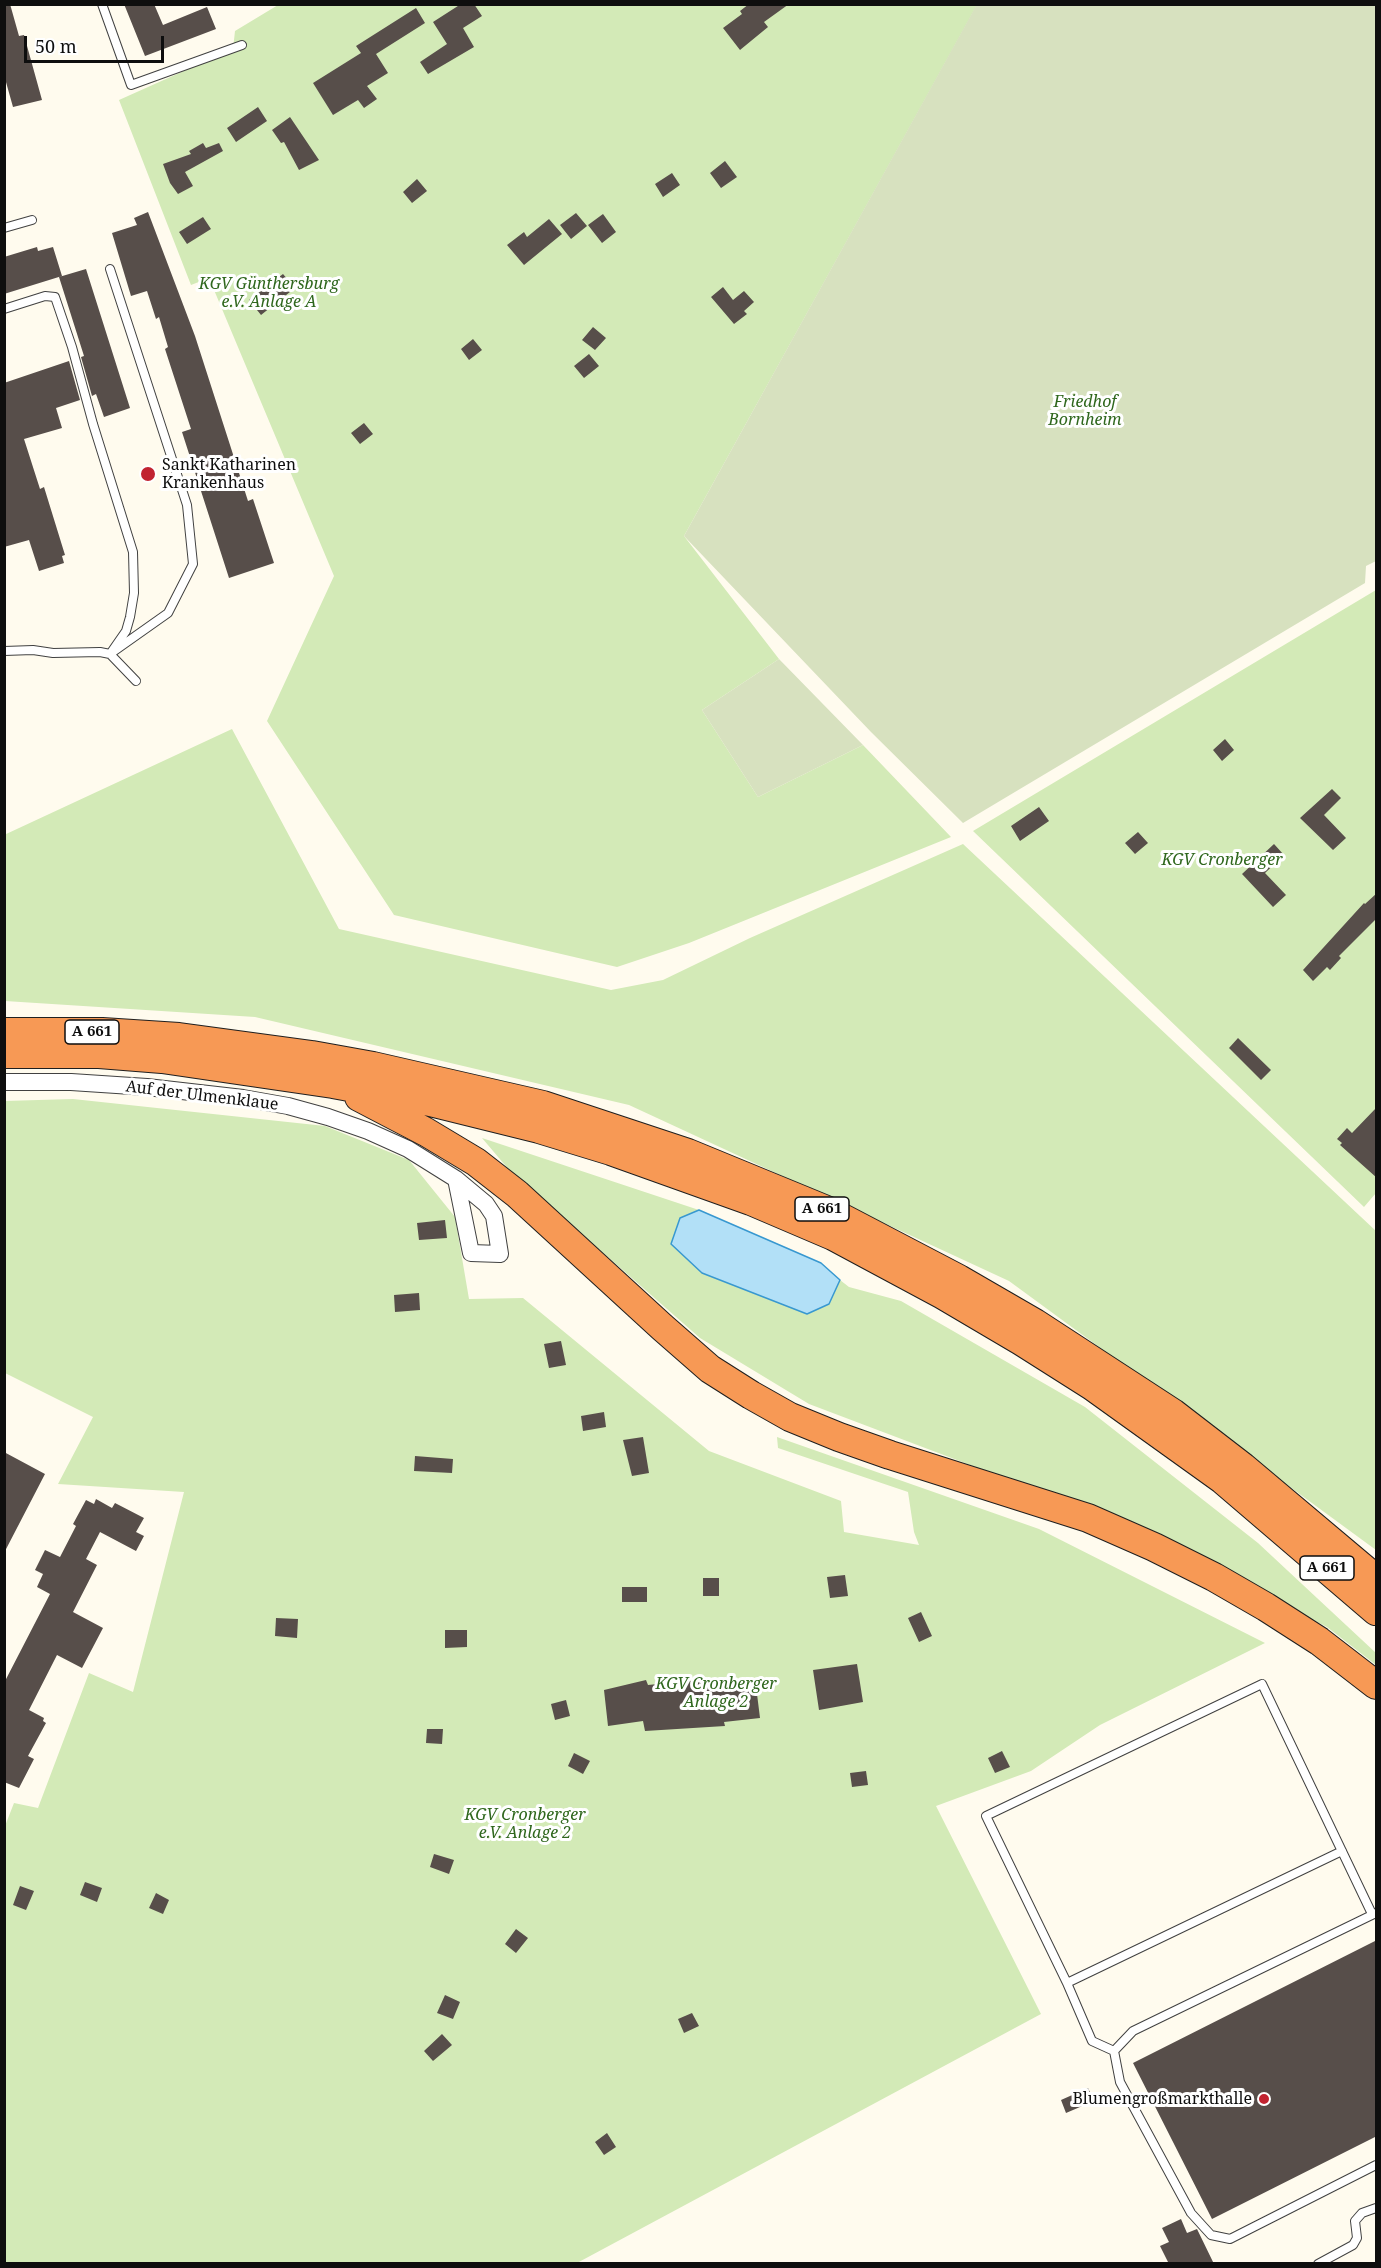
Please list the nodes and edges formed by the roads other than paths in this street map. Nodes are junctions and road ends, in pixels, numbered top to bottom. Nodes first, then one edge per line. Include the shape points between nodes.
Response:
1 (102, 4) edge
2 (242, 45) dead end
3 (32, 220) dead end
4 (4, 228) edge
5 (110, 269) dead end
6 (4, 309) edge
7 (4, 651) edge
8 (110, 654) junction
9 (136, 681) dead end
10 (4, 1032) edge
11 (4, 1054) edge
12 (4, 1082) edge
13 (333, 1084) junction
14 (456, 1179) dead end
15 (1377, 1579) edge
16 (1377, 1611) edge
17 (1377, 1685) edge
18 (1342, 1851) junction
19 (1375, 1913) edge
20 (1067, 1983) junction
21 (1114, 2051) junction
22 (1377, 2165) edge
23 (1377, 2208) edge
24 (1318, 2264) edge

1 - 2 lane via 131,85
3 - 4 lane
5 - 8 lane via 187,505 193,564 168,613
6 - 8 lane via 45,296 55,297 72,347 134,552 130,617 126,631
7 - 8 lane
8 - 9 lane
10 - 15 highway, A 661 via 179,1037 322,1056 543,1105 688,1153 829,1211 1035,1323 1173,1413
11 - 13 highway, A 661 via 99,1054 162,1059
12 - 14 street, Auf der Ulmenklaue via 147,1087 288,1106 368,1131 408,1149
13 - 16 highway, A 661 via 430,1102 550,1132 740,1198 833,1236 943,1294 1092,1386 1222,1480
13 - 17 highway via 476,1162 517,1194 710,1369 751,1395 790,1417 839,1437 1088,1518 1155,1546 1266,1607
18 - 19 lane
18 - 20 lane
18 - 20 lane via 1262,1684 986,1816
19 - 21 lane via 1133,2031
20 - 21 lane via 1092,2041
21 - 22 lane via 1120,2082 1191,2213 1211,2235 1230,2239
23 - 24 lane via 1362,2213 1355,2221 1357,2238 1353,2245

